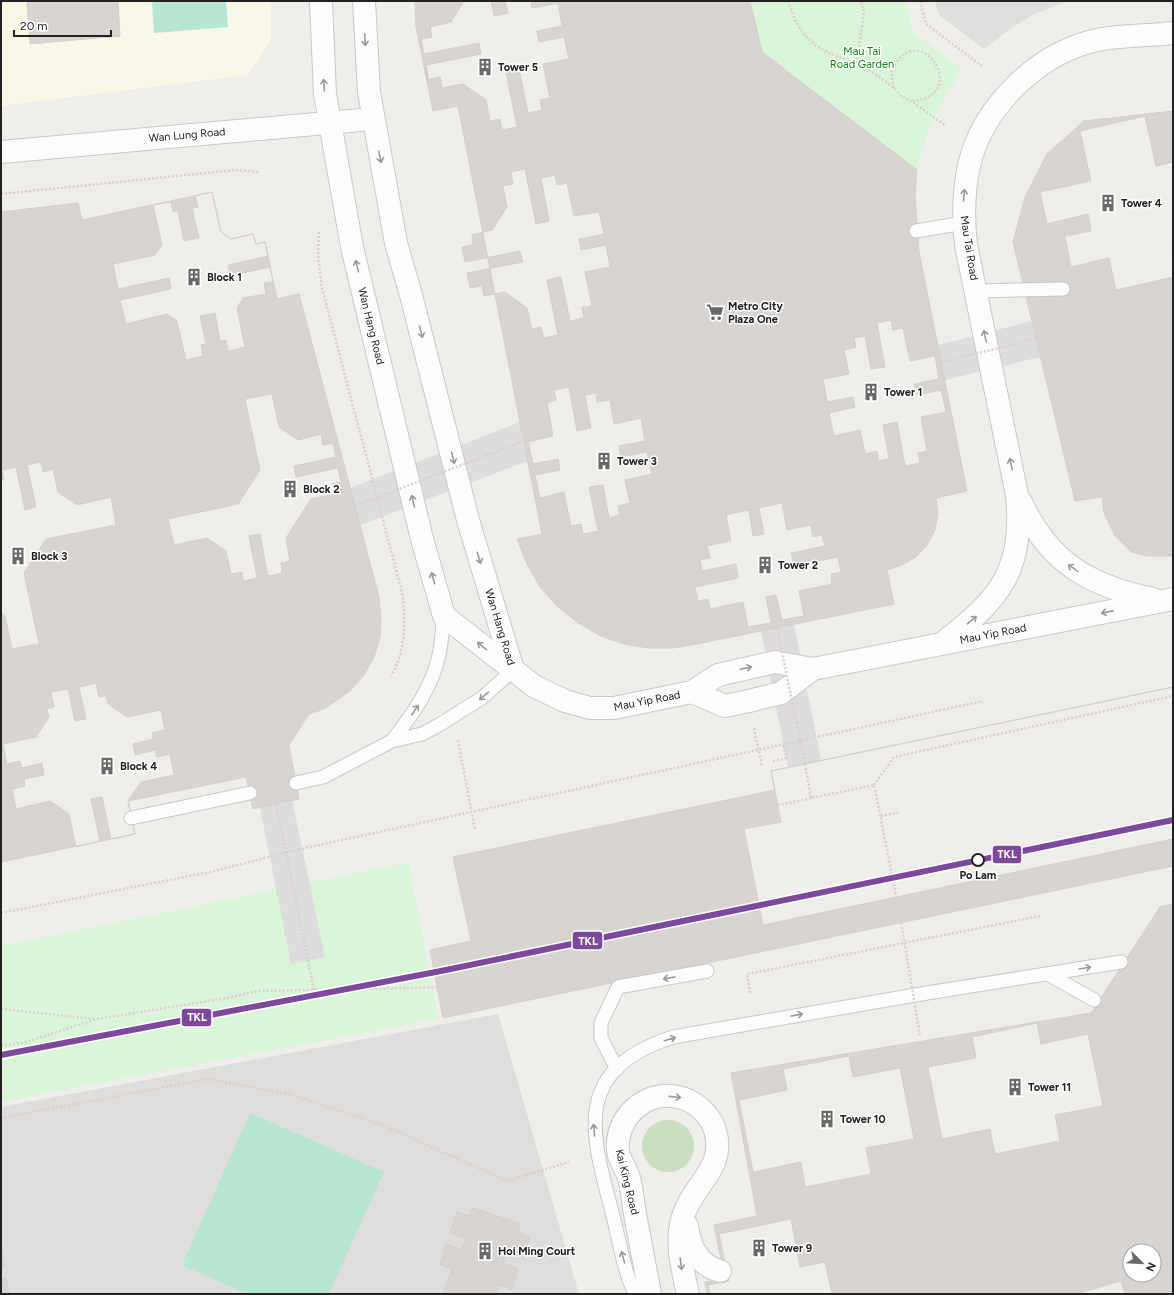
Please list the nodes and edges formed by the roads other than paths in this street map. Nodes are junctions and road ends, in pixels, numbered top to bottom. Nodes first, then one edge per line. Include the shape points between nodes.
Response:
1 (321, 1) edge
2 (364, 1) edge
3 (1173, 33) edge
4 (372, 119) junction
5 (329, 123) junction
6 (1, 152) edge
7 (964, 223) junction
8 (916, 231) dead end
9 (1063, 289) dead end
10 (976, 291) junction
11 (1017, 495) junction
12 (1167, 600) edge
13 (444, 616) junction
14 (941, 644) junction
15 (813, 669) junction
16 (513, 670) junction
17 (692, 692) junction
18 (392, 741) junction
19 (296, 783) dead end
20 (250, 793) dead end
21 (131, 818) dead end
22 (1121, 962) dead end
23 (707, 971) dead end
24 (1048, 974) junction
25 (1094, 1000) dead end
26 (616, 1069) junction
27 (684, 1211) junction
28 (720, 1271) dead end
29 (635, 1294) edge
30 (650, 1294) edge
31 (688, 1294) edge

5 -> 1 street, Wan Hang Road via 324,80
2 -> 4 street, Wan Hang Road
7 -> 3 street, Mau Tai Road via 965,184 978,140 990,116 1026,76 1048,61 1097,40
4 - 5 street, Wan Lung Road
4 -> 16 street, Wan Hang Road via 396,243 468,520
5 - 6 street, Wan Lung Road
13 -> 5 street, Wan Hang Road via 422,539 352,247
7 - 8 lane
7 - 10 street, Mau Tai Road
9 - 10 lane
11 -> 10 street, Mau Tai Road
12 -> 11 street, Mau Tai Road via 1116,591 1090,579 1067,564 1051,550 1038,533
14 -> 11 street, Mau Tai Road via 980,613 1000,588 1011,567 1018,543 1020,519
12 -> 14 street, Mau Yip Road
16 -> 13 street, Wan Hang Road
18 -> 13 lane via 418,706 430,681 439,657
14 - 15 street, Mau Yip Road
17 -> 15 street, Mau Yip Road via 718,675 775,662
15 - 17 street, Mau Yip Road via 781,693 724,706
16 - 17 street, Mau Yip Road via 534,686 565,701 590,708 614,708
16 -> 18 lane via 482,698 439,726 422,734
18 - 19 lane via 323,777
20 - 21 lane
24 -> 22 lane
23 -> 26 lane via 618,987 601,1023 601,1038
24 - 25 lane
26 -> 24 lane via 648,1045 673,1037
29 -> 26 lane via 596,1153 594,1122 599,1092
27 - 28 street via 694,1252 705,1265
30 -> 27 street, Kai King Road via 628,1177 619,1158 618,1142 621,1127 628,1115 638,1105 654,1097 672,1096 693,1102 706,1114 715,1128 717,1153 713,1167 700,1183
27 -> 31 street, Kai King Road via 679,1236 681,1265

